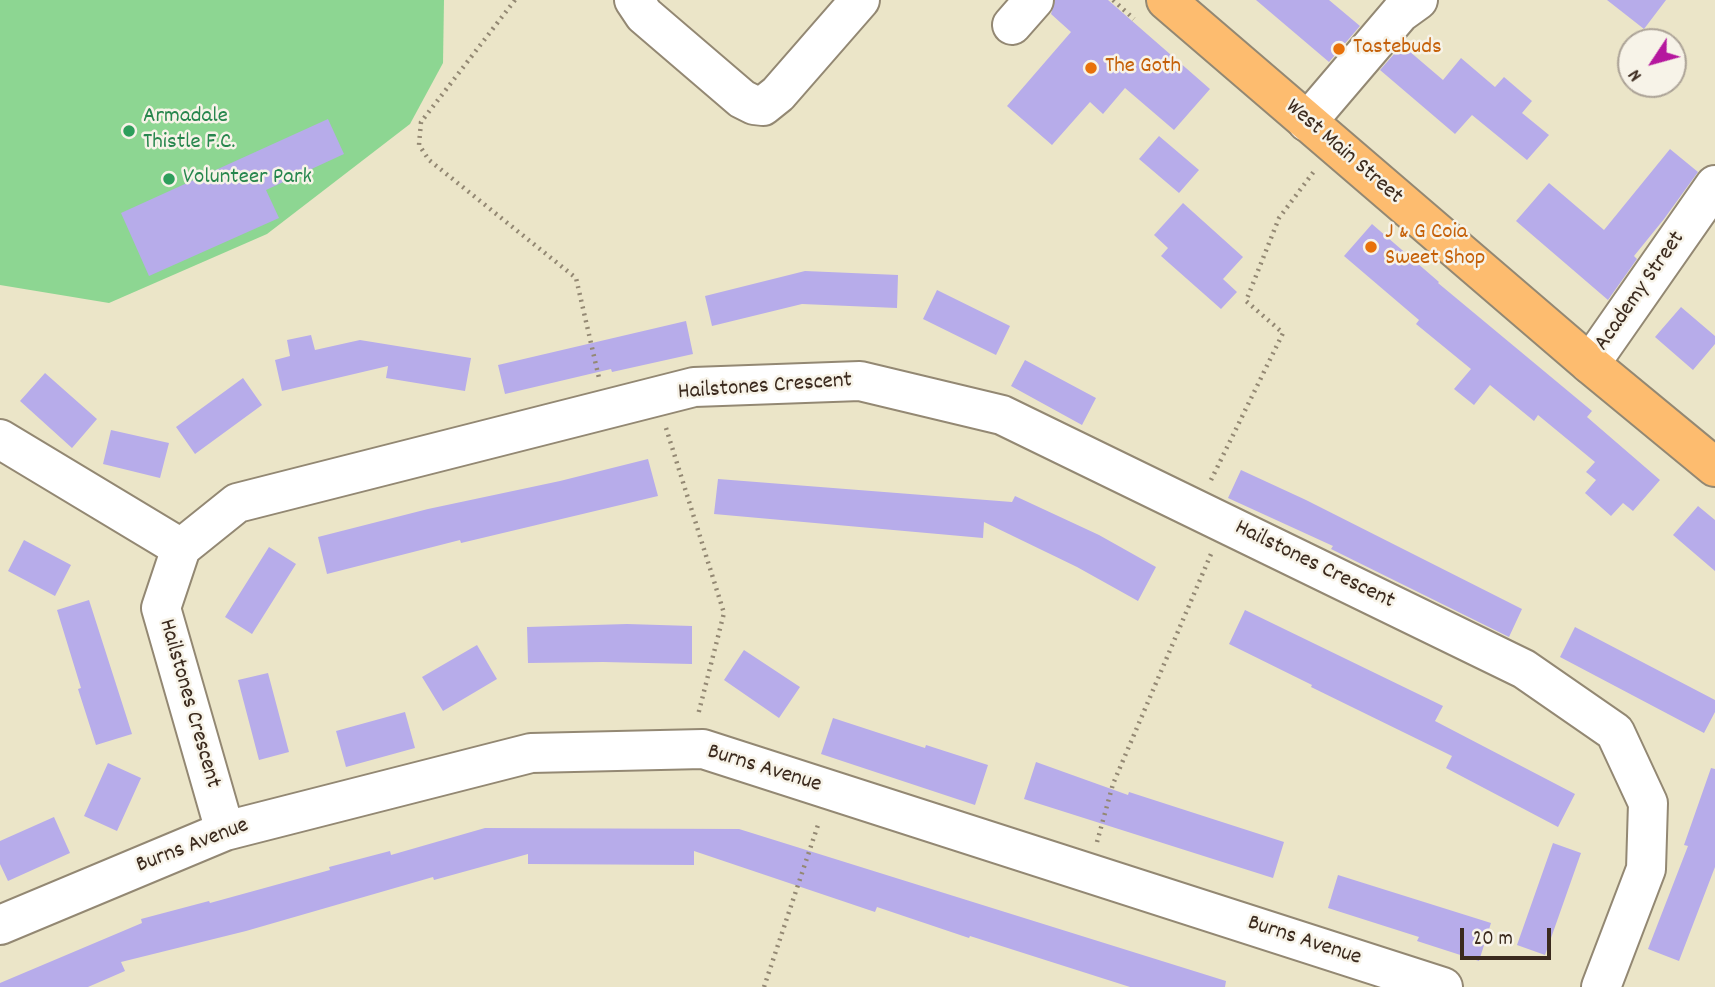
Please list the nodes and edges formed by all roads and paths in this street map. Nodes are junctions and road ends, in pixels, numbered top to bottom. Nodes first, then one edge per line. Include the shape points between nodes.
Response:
1 (515, 0) edge
2 (634, 0) edge
3 (860, 0) edge
4 (1113, 0) edge
5 (1418, 0) edge
6 (1150, 9) edge
7 (1321, 134) junction
8 (1715, 185) edge
9 (1704, 226) edge
10 (1590, 364) junction
11 (657, 397) junction
12 (607, 410) junction
13 (0, 439) edge
14 (1715, 467) edge
15 (1211, 516) junction
16 (181, 548) junction
17 (689, 750) junction
18 (830, 790) junction
19 (225, 831) junction
20 (1088, 873) junction
21 (0, 925) edge
22 (764, 987) edge
23 (1443, 987) edge
24 (1601, 987) edge

1 - 12 path via 421,122 419,145 429,160 576,278
2 - 3 street via 644,15 742,99 763,106
4 - 6 path
5 - 7 street via 1401,13
6 - 7 main road, West Main Street
7 - 10 main road, West Main Street
7 - 15 path via 1245,301 1283,333
8 - 9 street, Academy Street
9 - 10 street, Academy Street
10 - 14 main road, West Main Street
11 - 12 street, Hailstones Crescent
11 - 15 street, Hailstones Crescent via 694,387 860,381 1002,415
11 - 17 path via 724,613
12 - 16 street, Hailstones Crescent via 237,503
13 - 16 street
15 - 20 path via 1113,784
15 - 24 street, Hailstones Crescent via 1524,669 1615,732 1648,803 1646,869
16 - 19 street, Hailstones Crescent via 161,608
17 - 18 street, Burns Avenue via 703,749
17 - 19 street, Burns Avenue via 531,753
18 - 20 street, Burns Avenue
18 - 22 path
19 - 21 street, Burns Avenue
20 - 23 street, Burns Avenue

